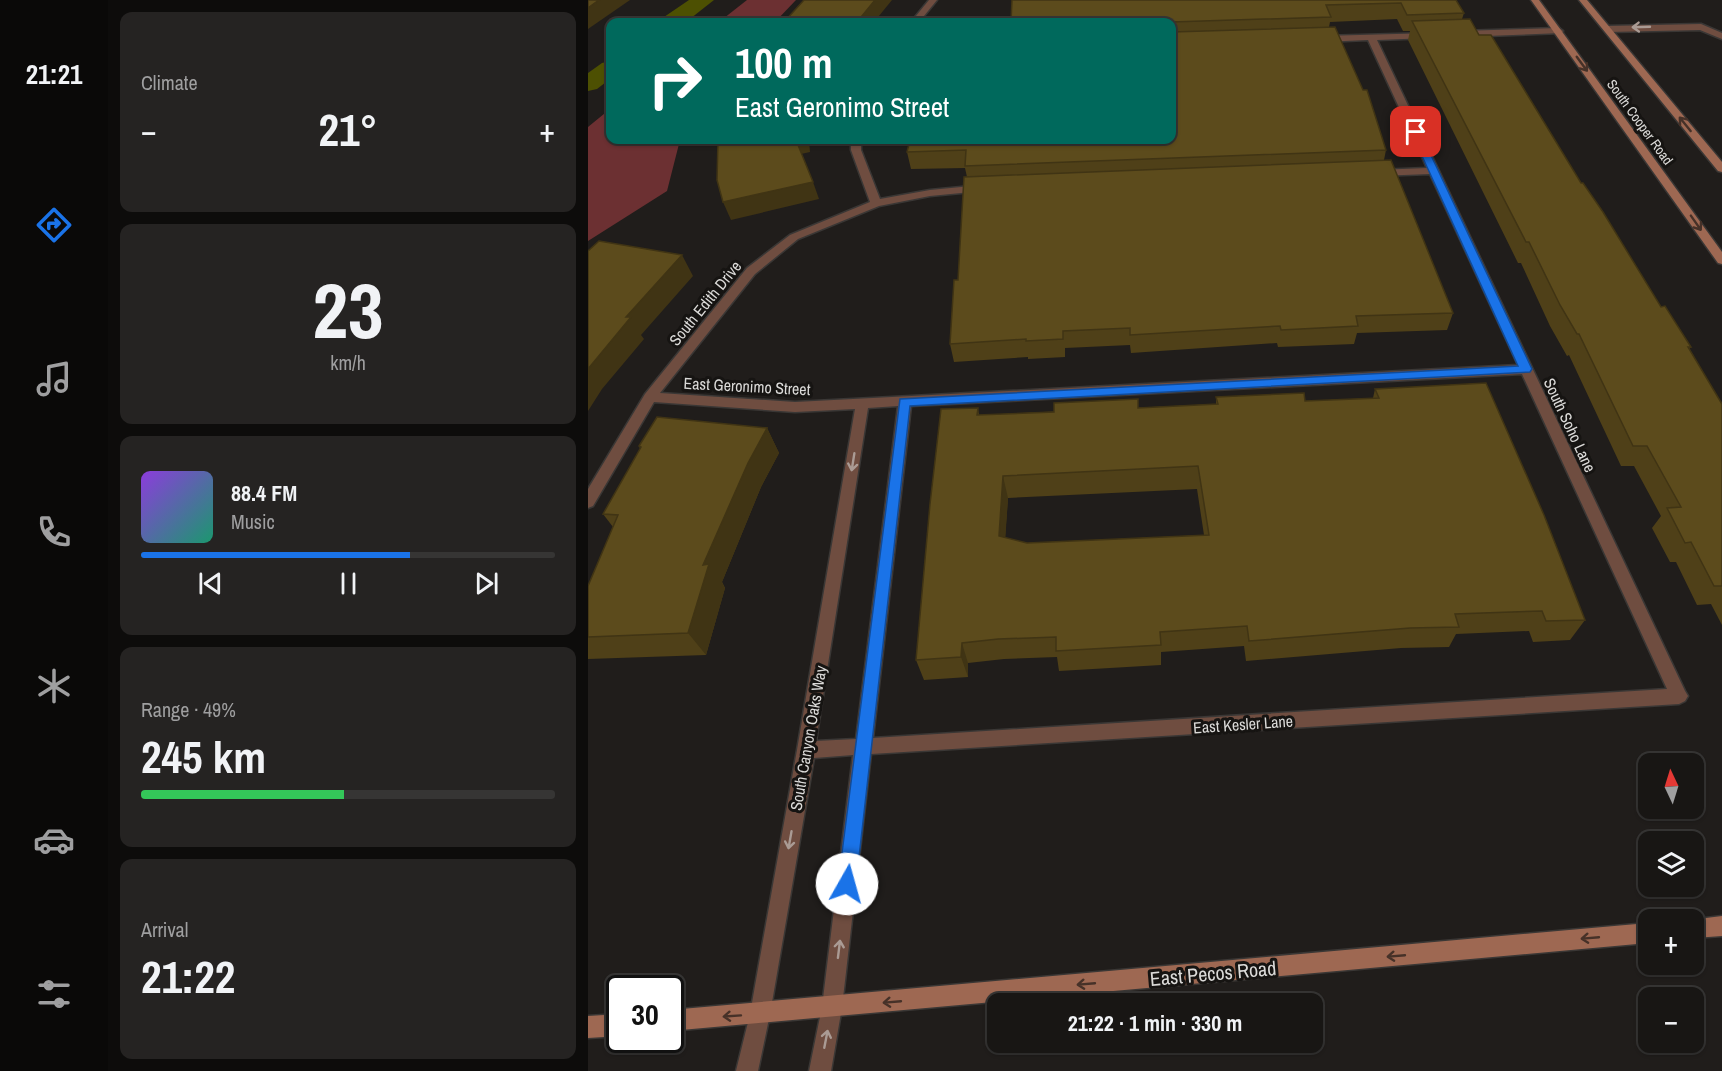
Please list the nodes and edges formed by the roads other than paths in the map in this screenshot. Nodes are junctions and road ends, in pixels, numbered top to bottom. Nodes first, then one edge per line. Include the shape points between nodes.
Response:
1 (933, 0) edge
2 (1535, 0) edge
3 (1583, 0) edge
4 (918, 18) edge
5 (1608, 28) junction
6 (1558, 31) junction
7 (1453, 34) edge
8 (1442, 35) edge
9 (1722, 36) edge
10 (1371, 37) junction
11 (1312, 39) edge
12 (856, 144) edge
13 (1722, 169) edge
14 (1434, 171) junction
15 (1362, 173) edge
16 (991, 187) edge
17 (876, 203) junction
18 (1722, 260) edge
19 (1526, 369) junction
20 (650, 397) junction
21 (905, 402) junction
22 (862, 404) junction
23 (588, 502) edge
24 (1679, 696) joint
25 (863, 747) junction
26 (806, 750) junction
27 (1722, 926) edge
28 (1704, 927) edge
29 (1638, 934) edge
30 (832, 1007) junction
31 (760, 1014) junction
32 (684, 1020) edge
33 (606, 1026) edge
34 (588, 1028) edge
35 (747, 1071) edge
36 (820, 1071) edge

1 - 4 street
2 - 6 main road, South Cooper Road
3 - 5 main road, South Cooper Road
9 -> 5 street via 1701,27
13 -> 5 main road, South Cooper Road
6 - 7 street
6 -> 18 main road, South Cooper Road
8 - 10 street
10 - 11 street
10 - 14 street, South Soho Lane
12 - 17 street
14 - 15 street
14 - 19 street, South Soho Lane
16 - 17 street, South Edith Drive
17 - 20 street, South Edith Drive via 794,237 751,272
19 - 21 street, East Geronimo Street
19 - 24 street, South Soho Lane
20 - 22 street, East Geronimo Street via 795,408
20 - 23 street, South Edith Drive
21 - 22 street, East Geronimo Street
21 - 25 street
22 -> 26 street, South Canyon Oaks Way
24 - 25 street, East Kesler Lane
25 - 26 street, East Kesler Lane
30 -> 25 street
26 -> 31 street, South Canyon Oaks Way
27 - 28 main road
29 -> 30 main road, East Pecos Road
30 - 31 main road, East Pecos Road
36 -> 30 street
31 -> 32 main road, East Pecos Road
31 - 35 street, South Canyon Oaks Way
33 - 34 main road

